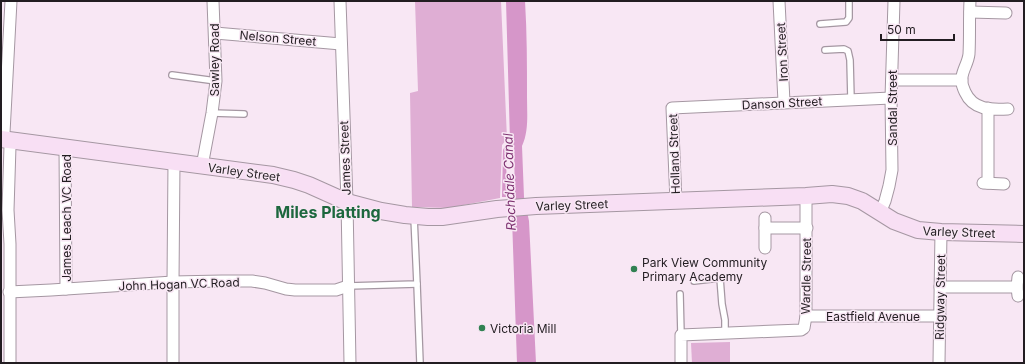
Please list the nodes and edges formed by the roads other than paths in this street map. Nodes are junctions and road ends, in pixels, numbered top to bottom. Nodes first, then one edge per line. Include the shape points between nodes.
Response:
1 (11, 1) edge
2 (213, 1) edge
3 (340, 1) edge
4 (780, 1) edge
5 (849, 1) edge
6 (894, 1) edge
7 (970, 1) edge
8 (970, 12) junction
9 (1006, 13) dead end
10 (820, 24) dead end
11 (215, 33) junction
12 (341, 44) junction
13 (825, 50) dead end
14 (4, 67) edge
15 (172, 75) dead end
16 (892, 80) junction
17 (962, 80) junction
18 (216, 81) junction
19 (891, 98) junction
20 (852, 99) junction
21 (784, 102) junction
22 (672, 108) joint
23 (988, 108) junction
24 (1008, 109) dead end
25 (212, 113) junction
26 (244, 114) dead end
27 (4, 139) edge
28 (65, 148) junction
29 (174, 162) junction
30 (202, 166) junction
31 (1004, 184) dead end
32 (806, 196) junction
33 (676, 201) junction
34 (347, 202) junction
35 (5, 209) edge
36 (880, 212) junction
37 (414, 216) junction
38 (807, 228) junction
39 (941, 232) junction
40 (1024, 234) edge
41 (765, 248) dead end
42 (694, 281) dead end
43 (173, 282) junction
44 (417, 284) junction
45 (348, 286) junction
46 (1018, 286) dead end
47 (940, 287) junction
48 (66, 289) junction
49 (9, 292) junction
50 (680, 294) dead end
51 (806, 316) junction
52 (940, 316) junction
53 (725, 332) junction
54 (681, 334) junction
55 (9, 363) edge
56 (173, 363) edge
57 (350, 363) edge
58 (420, 363) edge
59 (681, 363) edge
60 (939, 363) edge

1 - 14 street via 7,17
2 - 11 street, Sawley Road
3 - 12 street, James Street
4 - 21 street, Iron Street
5 - 10 lane via 849,18 846,22
6 - 16 street, Sandal Street
7 - 8 street
8 - 9 street
8 - 17 street via 969,55
11 - 12 street, Nelson Street
11 - 18 street, Sawley Road
12 - 34 street, James Street
13 - 20 lane via 848,51
14 - 27 street
15 - 18 lane
16 - 17 street
16 - 19 street, Sandal Street
17 - 23 street via 970,100 977,106
18 - 25 street, Sawley Road
19 - 20 street, Danson Street
19 - 36 street, Sandal Street via 892,170 890,186
20 - 21 street, Danson Street
21 - 22 street, Danson Street
22 - 33 street, Holland Street
23 - 24 street
23 - 31 street via 985,183
25 - 26 lane
25 - 30 street, Sawley Road
27 - 28 street, Varley Street
27 - 35 street via 10,146
28 - 29 street, Varley Street
28 - 48 street, James Leach VC Road
29 - 30 street, Varley Street
29 - 43 street
30 - 34 street, Varley Street via 273,175 309,185
32 - 33 street, Varley Street
32 - 36 street, Varley Street via 848,196
32 - 38 street, Wardle Street
33 - 37 street, Varley Street via 536,206 442,217
34 - 37 street, Varley Street
34 - 45 street, James Street
35 - 49 street via 10,244
36 - 39 street, Varley Street via 907,227
37 - 44 lane
38 - 41 street via 765,223
38 - 51 street, Wardle Street
39 - 40 street, Varley Street
39 - 47 street, Ridgway Street
42 - 53 lane via 720,278
43 - 45 street, John Hogan VC Road via 252,281 295,290 336,290
43 - 48 street, John Hogan VC Road
43 - 56 street
44 - 45 lane
44 - 58 lane
45 - 57 street, James Street
46 - 47 street
47 - 52 street, Ridgway Street
48 - 49 street, John Hogan VC Road
49 - 55 street
50 - 54 lane
51 - 52 street, Eastfield Avenue
51 - 53 street, Wardle Street via 804,328 801,330
52 - 60 street, Ridgway Street
53 - 54 street, Wardle Street
54 - 59 street

